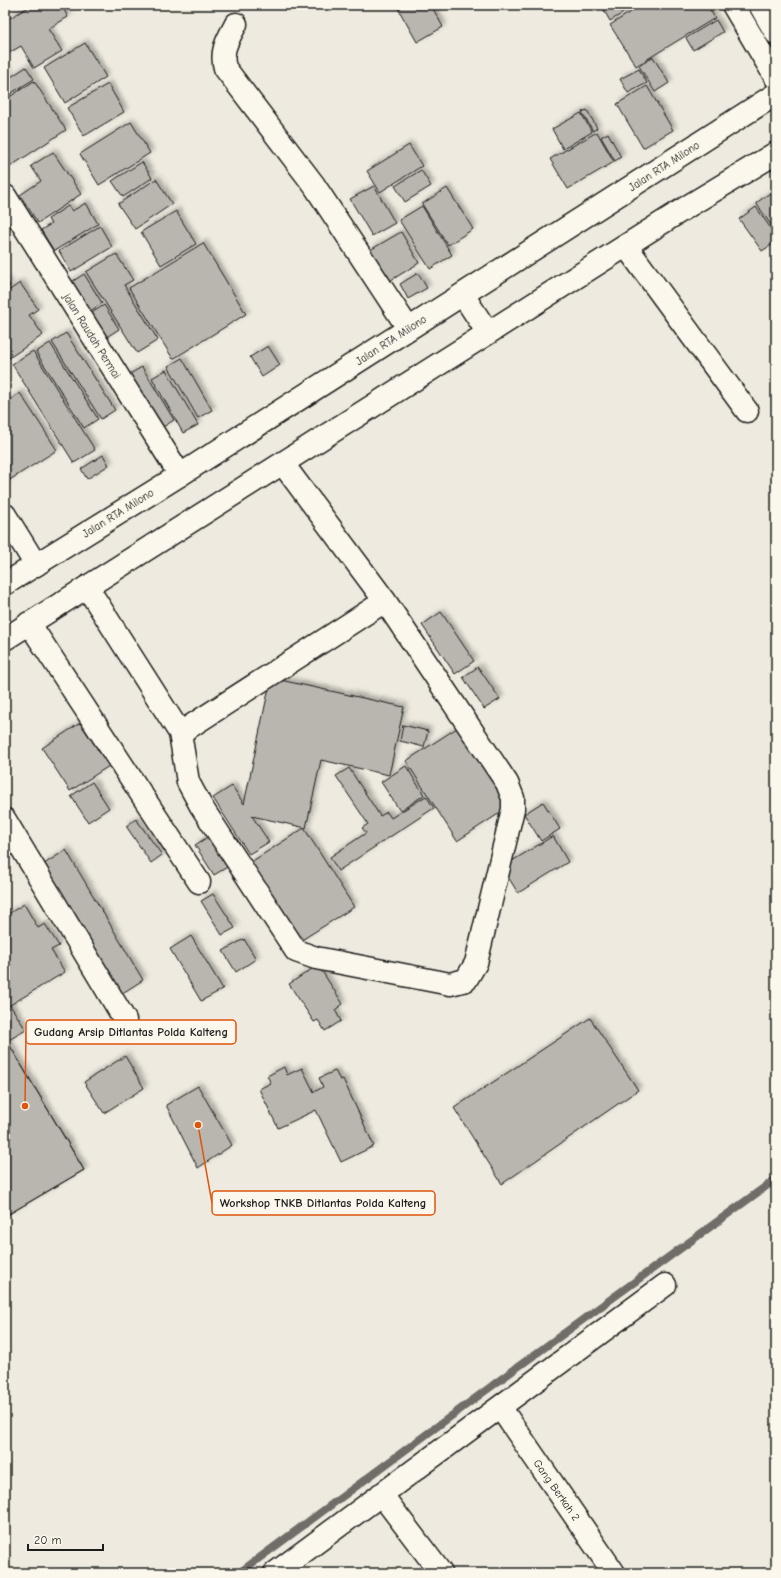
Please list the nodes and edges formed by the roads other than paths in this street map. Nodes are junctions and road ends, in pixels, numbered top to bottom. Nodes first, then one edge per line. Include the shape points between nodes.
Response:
1 (733, 5) edge
2 (760, 5) edge
3 (236, 24) dead end
4 (776, 33) edge
5 (776, 78) edge
6 (776, 94) edge
7 (776, 153) edge
8 (5, 196) edge
9 (626, 246) junction
10 (463, 295) junction
11 (408, 328) junction
12 (488, 333) junction
13 (747, 411) dead end
14 (283, 464) junction
15 (180, 475) junction
16 (5, 515) edge
17 (36, 565) junction
18 (5, 584) edge
19 (87, 587) junction
20 (385, 601) junction
21 (29, 623) junction
22 (5, 639) edge
23 (180, 733) junction
24 (5, 820) edge
25 (11, 842) edge
26 (199, 882) dead end
27 (125, 1020) dead end
28 (665, 1285) dead end
29 (500, 1407) junction
30 (381, 1494) junction
31 (275, 1573) edge
32 (441, 1573) edge
33 (614, 1573) edge

1 - 5 main road
2 - 4 main road
3 - 11 main road via 225,44 222,60 225,68 314,185
6 - 10 main road, Jalan RTA Milono
7 - 9 main road
8 - 15 main road, jalan Raudah Permai
9 - 12 main road
9 - 13 main road
10 - 11 main road, Jalan RTA Milono
10 - 12 main road
11 - 15 main road, Jalan RTA Milono
12 - 14 main road
14 - 19 main road
14 - 20 main road
15 - 17 main road, Jalan RTA Milono
16 - 17 main road
17 - 18 main road, Jalan RTA Milono
19 - 21 main road
19 - 23 main road
20 - 23 main road
20 - 23 main road via 507,783 513,798 513,809 476,963 466,980 450,984 316,958 296,951 188,782
21 - 22 main road
21 - 26 main road
24 - 25 main road
25 - 27 main road
28 - 29 main road
29 - 30 main road
29 - 33 main road, Gang Berkah 2
30 - 31 main road
30 - 32 main road

